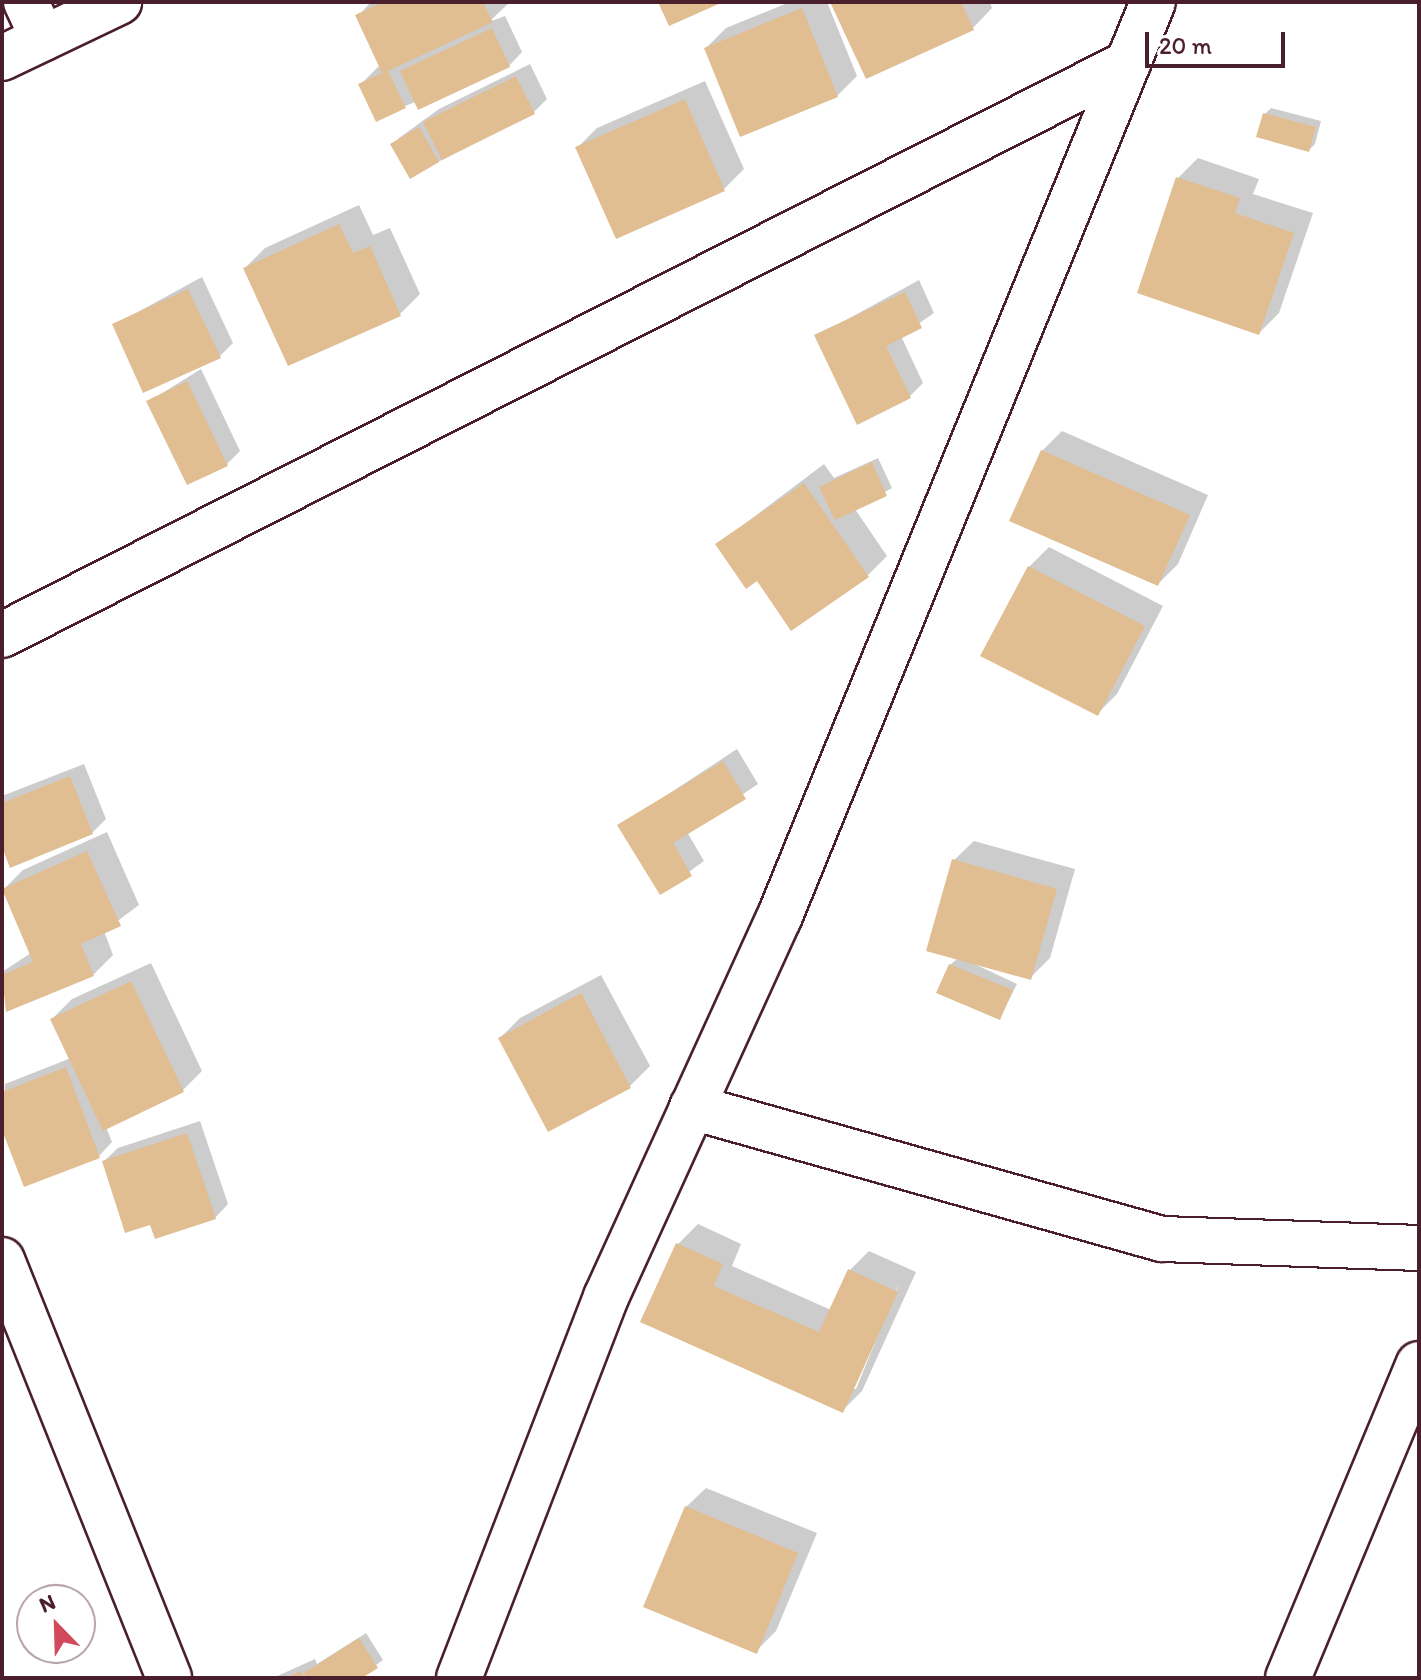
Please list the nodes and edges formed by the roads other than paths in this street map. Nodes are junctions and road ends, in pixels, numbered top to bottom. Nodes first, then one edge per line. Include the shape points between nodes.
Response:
1 (119, 2) edge
2 (1153, 2) edge
3 (35, 20) edge
4 (2, 58) edge
5 (1128, 63) junction
6 (2, 635) edge
7 (692, 1107) junction
8 (1419, 1248) edge
9 (2, 1260) edge
10 (1419, 1364) edge
11 (169, 1678) edge
12 (459, 1678) edge
13 (1288, 1678) edge

1 - 3 street
2 - 5 street
3 - 4 street
5 - 6 street
5 - 7 street via 779,918
7 - 8 street via 1162,1239
7 - 12 street via 606,1297
9 - 11 street
10 - 13 street

